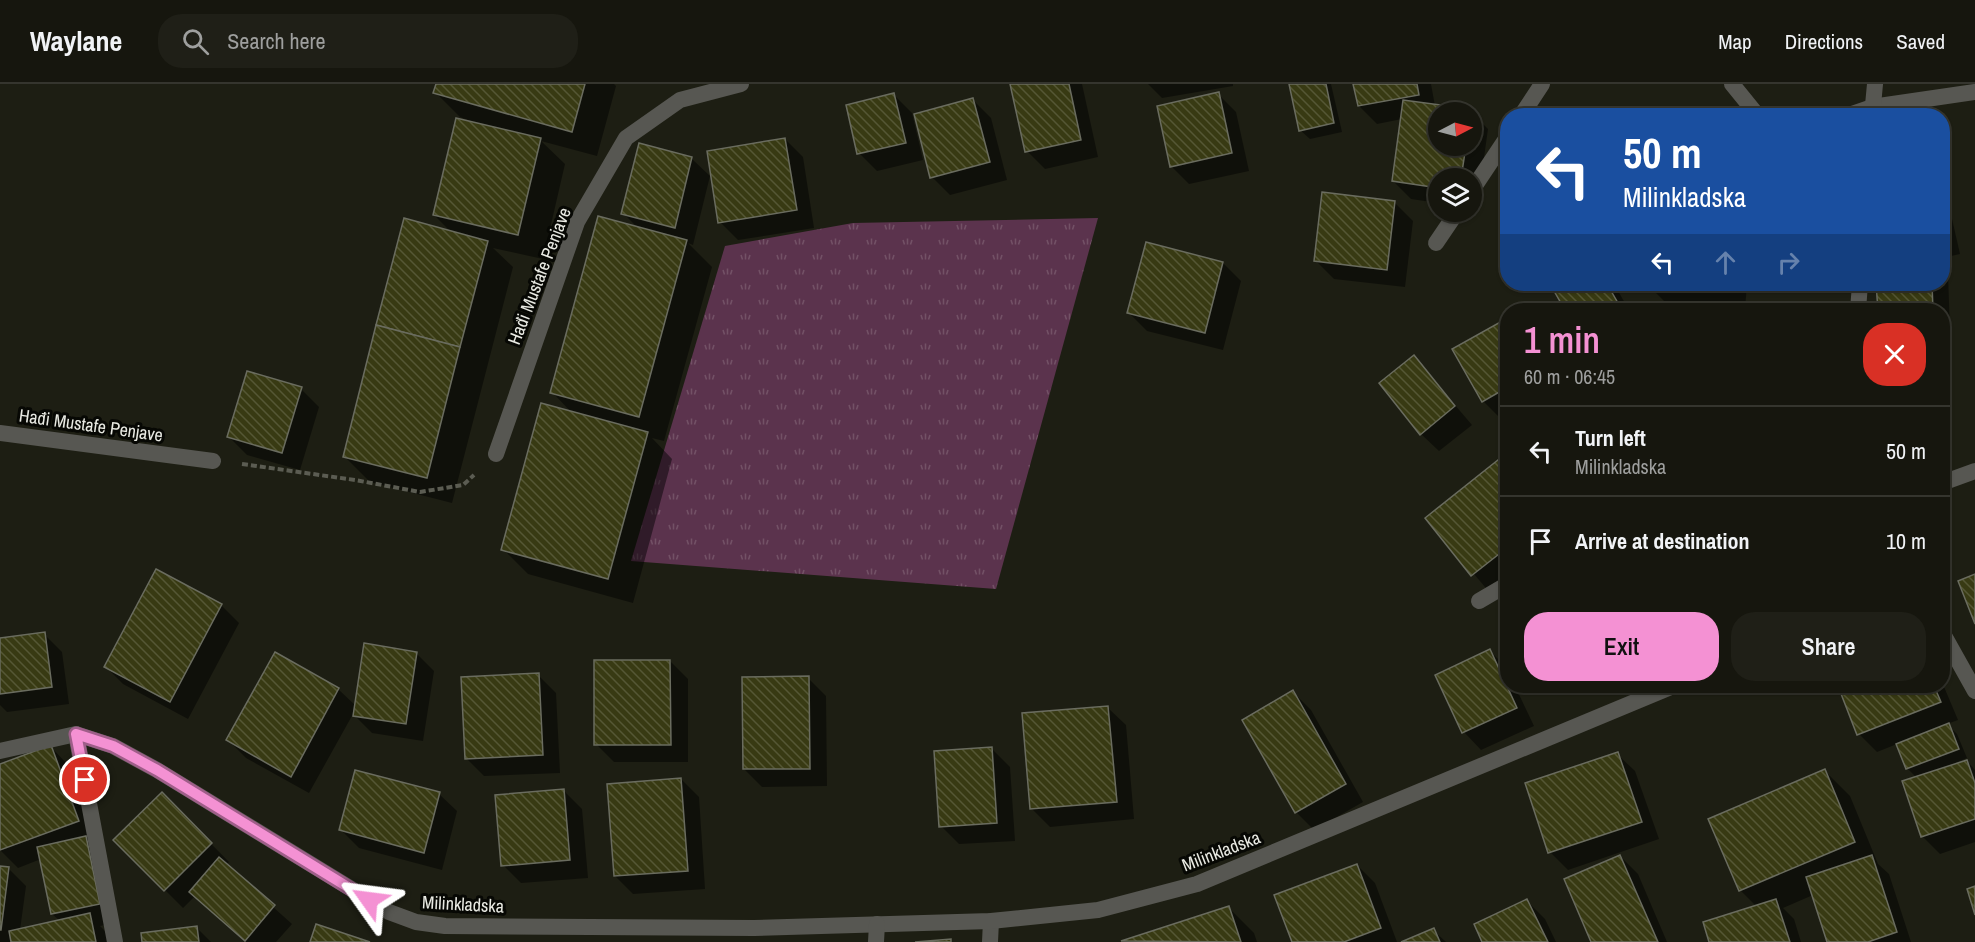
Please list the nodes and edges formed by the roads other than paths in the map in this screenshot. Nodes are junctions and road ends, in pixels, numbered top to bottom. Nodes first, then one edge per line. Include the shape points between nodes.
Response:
1 (741, 84) edge
2 (1542, 84) edge
3 (1732, 84) edge
4 (1875, 84) edge
5 (1975, 92) edge
6 (1526, 108) edge
7 (1752, 108) edge
8 (1872, 108) edge
9 (1888, 108) edge
10 (1500, 148) edge
11 (1482, 175) edge
12 (1450, 222) edge
13 (1436, 243) dead end
14 (0, 433) edge
15 (496, 454) road end
16 (213, 460) road end
17 (1975, 471) edge
18 (1950, 480) edge
19 (1500, 589) edge
20 (1479, 601) dead end
21 (1950, 646) edge
22 (1975, 691) edge
23 (1656, 693) edge
24 (76, 734) junction
25 (0, 751) edge
26 (991, 921) junction
27 (877, 924) junction
28 (754, 935) edge
29 (115, 942) edge
30 (876, 942) edge
31 (990, 942) edge

1 - 15 street, Hađi Mustafe Penjave via 680,100 626,138 577,222
2 - 6 street
3 - 7 street
4 - 8 street
5 - 9 street
10 - 11 street
12 - 13 street
14 - 16 street, Hađi Mustafe Penjave
17 - 18 street
19 - 20 street
21 - 22 street
23 - 26 street, Milinkladska via 1197,884 1098,910
24 - 25 street
24 - 28 street, Milinkladska via 113,746 157,770 389,912 416,922
24 - 29 street
26 - 27 street, Milinkladska
26 - 31 street
27 - 28 street, Milinkladska
27 - 30 street

